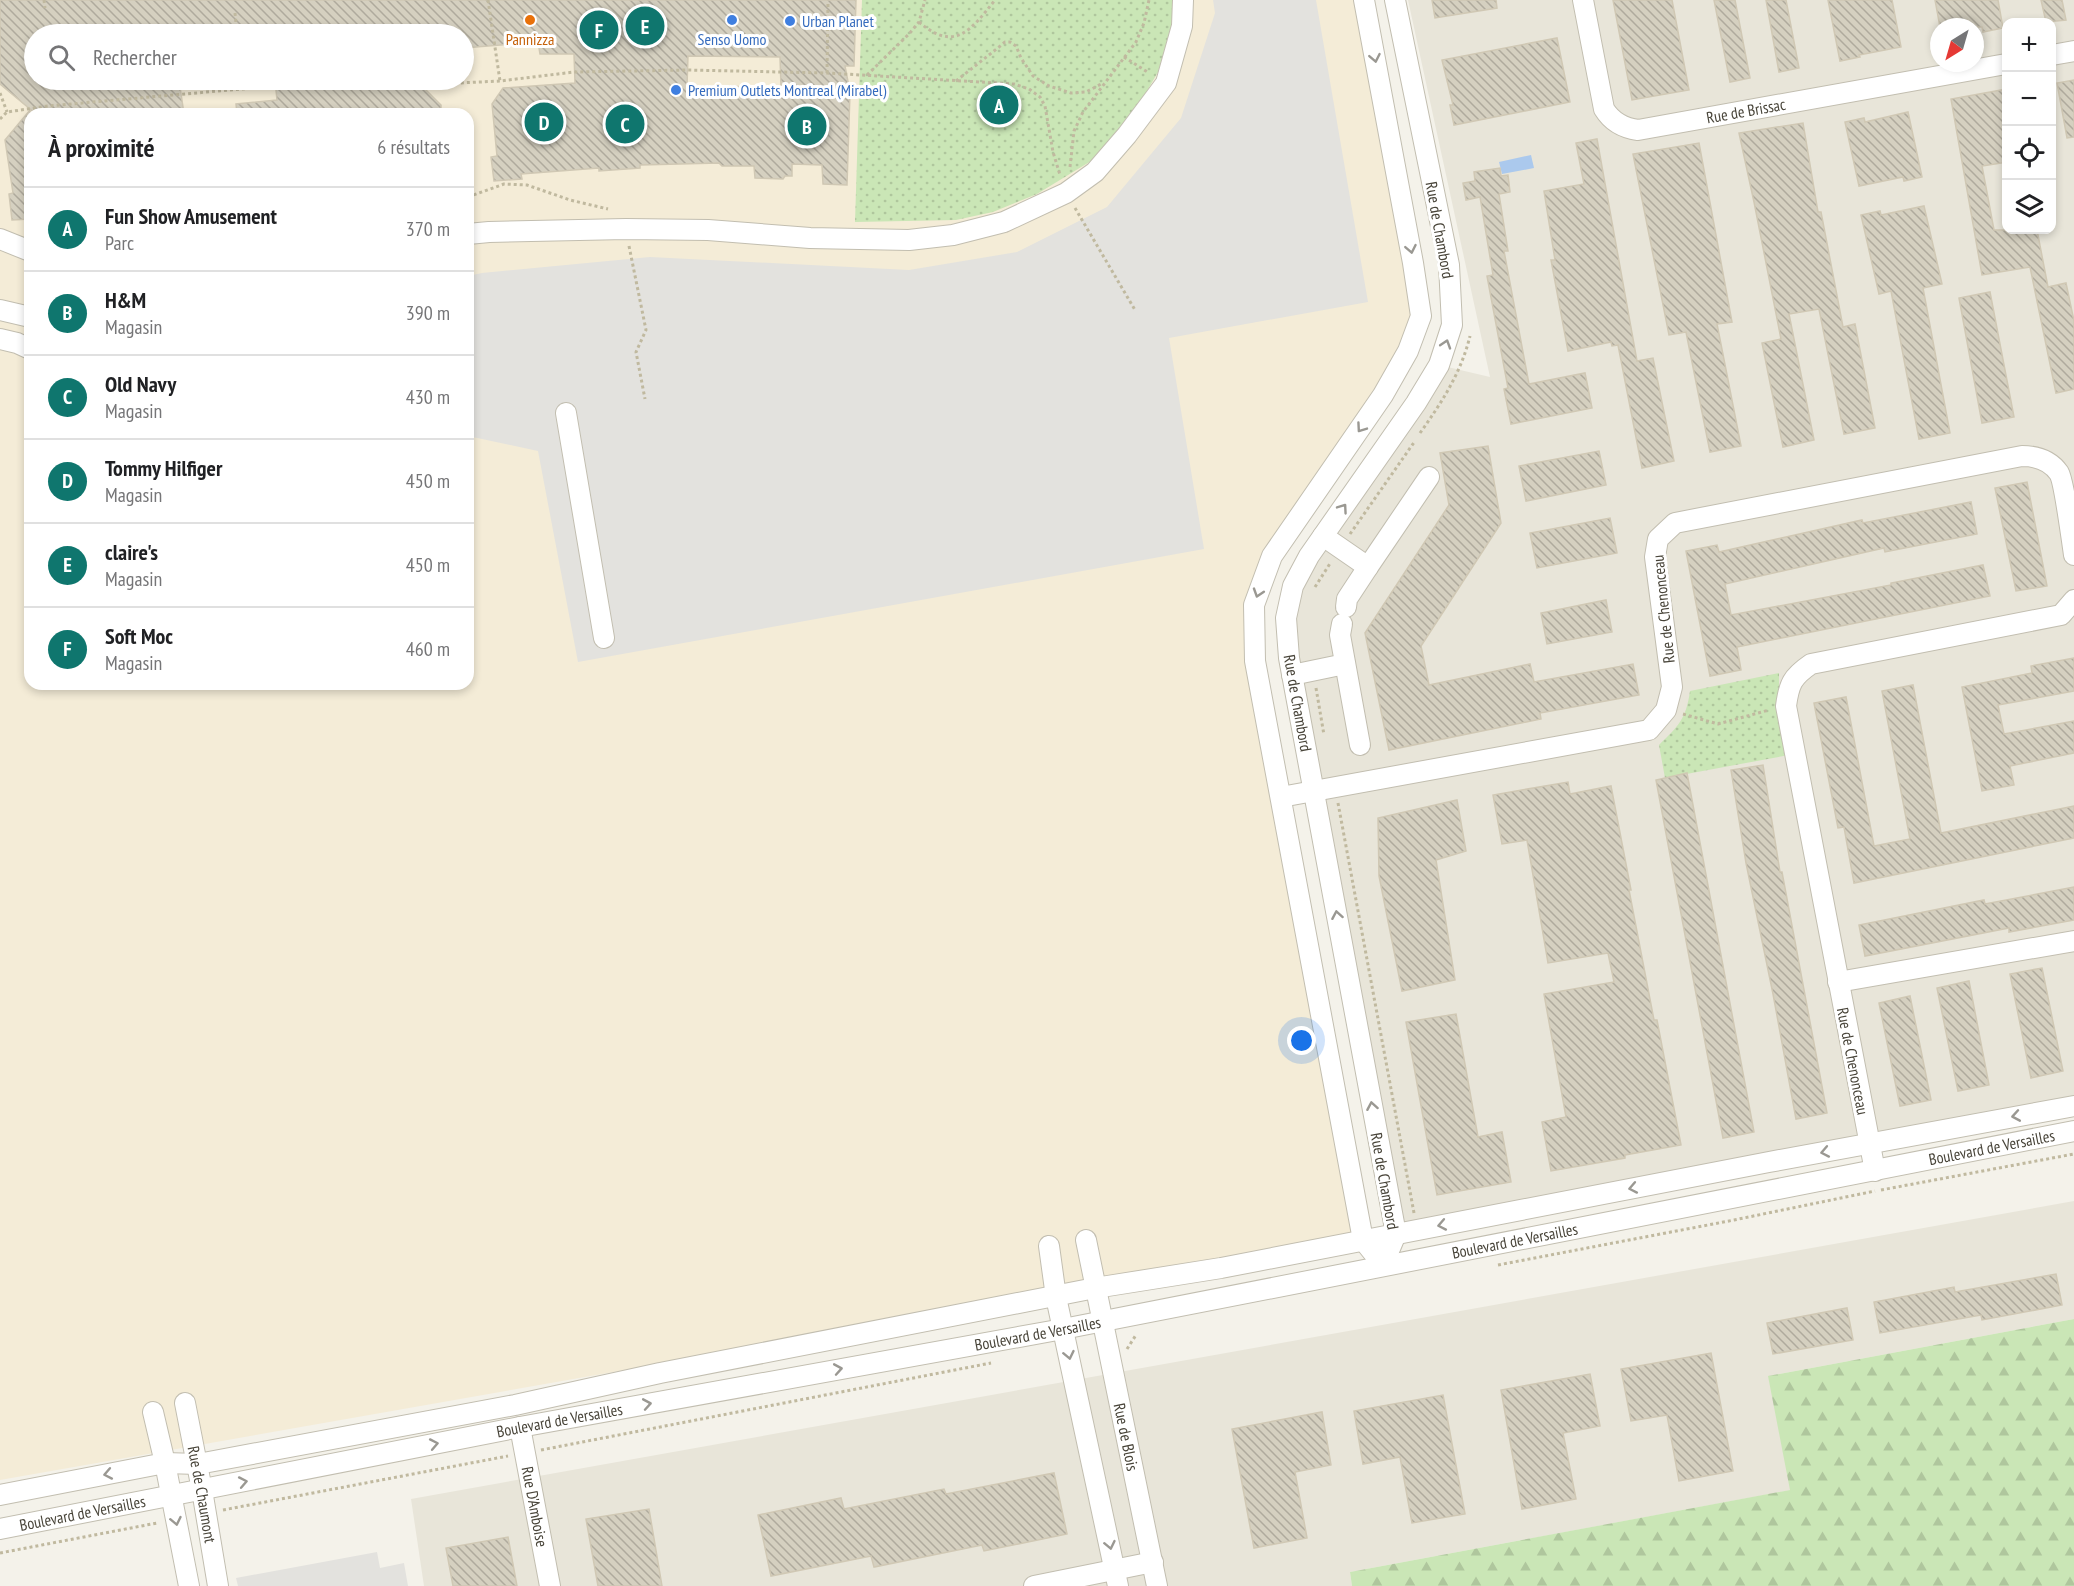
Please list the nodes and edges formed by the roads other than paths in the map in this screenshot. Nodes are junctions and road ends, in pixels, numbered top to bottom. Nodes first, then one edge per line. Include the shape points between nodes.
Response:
1 (1183, 0) edge
2 (1364, 0) edge
3 (1395, 0) edge
4 (1583, 0) edge
5 (2074, 51) edge
6 (2056, 55) edge
7 (2002, 65) edge
8 (474, 233) edge
9 (0, 310) edge
10 (24, 316) edge
11 (0, 339) edge
12 (24, 346) edge
13 (566, 413) dead end
14 (1429, 477) dead end
15 (1323, 536) junction
16 (2074, 555) edge
17 (1368, 567) junction
18 (2074, 600) edge
19 (604, 638) dead end
20 (1345, 664) junction
21 (1292, 675) junction
22 (1360, 745) dead end
23 (1314, 792) junction
24 (1281, 797) junction
25 (2074, 941) edge
26 (1838, 982) junction
27 (2074, 1106) edge
28 (2074, 1131) edge
29 (1869, 1143) junction
30 (1875, 1171) junction
31 (1396, 1234) junction
32 (1086, 1240) dead end
33 (1363, 1240) junction
34 (1049, 1246) dead end
35 (1383, 1265) junction
36 (1095, 1288) junction
37 (1056, 1298) junction
38 (1102, 1321) junction
39 (1063, 1329) junction
40 (185, 1402) dead end
41 (153, 1412) dead end
42 (520, 1427) junction
43 (165, 1463) junction
44 (198, 1464) junction
45 (202, 1490) junction
46 (0, 1495) edge
47 (170, 1496) junction
48 (0, 1529) edge
49 (1153, 1562) junction
50 (1116, 1578) edge
51 (189, 1586) edge
52 (218, 1586) edge
53 (550, 1586) edge
54 (1034, 1586) edge
55 (1157, 1586) edge

1 - 8 street via 1182,26 1166,83 1127,135 1095,172 1066,192 1004,222 953,236 909,240 708,230
2 -> 24 street, Rue de Chambord via 1421,316 1408,351 1383,395 1272,556 1254,605 1255,661
15 -> 3 street, Rue de Chambord via 1422,394 1439,365 1452,325 1449,265
4 - 7 street, Rue de Brissac via 1604,109 1622,127 1638,130
5 - 6 street
9 - 10 street
11 - 12 street
13 - 19 street
14 - 17 street
15 - 17 street
15 - 21 street, Rue de Chambord via 1293,586 1286,618
16 - 23 street, Rue de Chenonceau via 2060,474 2035,456 1674,523 1658,539 1655,557 1672,687 1666,710 1649,730
17 - 20 street via 1347,599 1340,635
18 - 26 street, Rue de Chenonceau via 2061,615 1811,664 1797,674 1789,687 1786,706
20 - 21 street
20 - 22 street
21 - 23 street, Rue de Chambord
23 - 24 street
31 -> 23 street, Rue de Chambord
24 - 33 street, Rue de Chambord
25 - 26 street
26 - 29 street, Rue de Chenonceau
27 -> 29 street, Boulevard de Versailles
28 - 30 street, Boulevard de Versailles
29 - 30 street, Rue de Chenonceau
29 -> 31 street, Boulevard de Versailles
30 - 35 street, Boulevard de Versailles
31 - 33 street, Boulevard de Versailles
31 - 35 street, Rue de Chambord
32 - 36 street, Rue de Blois
33 - 35 street, Rue de Chambord
33 - 36 street, Boulevard de Versailles
34 - 37 street
35 - 38 street, Boulevard de Versailles
36 - 37 street, Boulevard de Versailles
36 - 38 street, Rue de Blois
37 - 39 street
37 - 44 street, Boulevard de Versailles
38 - 39 street, Boulevard de Versailles
38 - 49 street, Rue de Blois
42 -> 39 street, Boulevard de Versailles
39 -> 50 street
40 - 44 street, Rue de Chaumont
41 - 43 street, Rue de Chaumont
45 -> 42 street, Boulevard de Versailles
42 - 53 street, Rue D'Amboise
43 - 44 street, Boulevard de Versailles
43 -> 46 street, Boulevard de Versailles
43 - 47 street, Rue de Chaumont
44 - 45 street, Rue de Chaumont
45 - 47 street, Boulevard de Versailles
45 - 52 street, Rue de Chaumont
47 - 48 street, Boulevard de Versailles
47 -> 51 street, Rue de Chaumont
49 - 50 street
49 - 55 street, Rue de Blois
50 - 54 street

